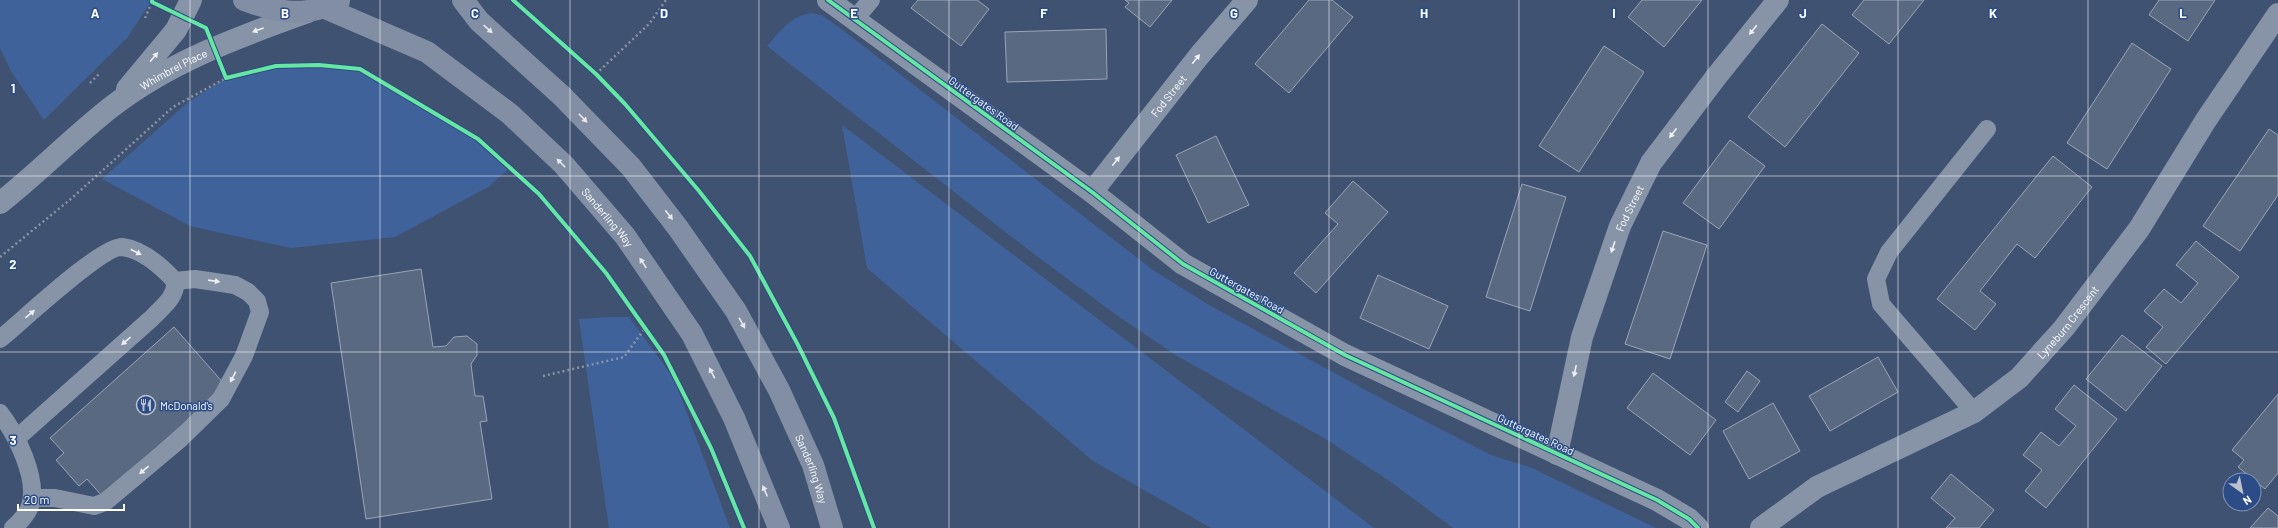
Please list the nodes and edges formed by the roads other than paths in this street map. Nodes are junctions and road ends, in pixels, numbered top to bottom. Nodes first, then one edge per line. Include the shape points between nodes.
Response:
1 (244, 0) edge
2 (462, 0) edge
3 (828, 0) edge
4 (872, 0) edge
5 (1247, 0) edge
6 (1778, 0) edge
7 (325, 7) edge
8 (187, 8) edge
9 (2278, 14) edge
10 (854, 20) junction
11 (111, 108) junction
12 (1987, 129) dead end
13 (1092, 192) junction
14 (0, 203) edge
15 (175, 281) junction
16 (0, 339) edge
17 (1974, 412) junction
18 (0, 413) edge
19 (17, 438) junction
20 (1557, 454) junction
21 (32, 498) junction
22 (13, 528) edge
23 (778, 528) edge
24 (832, 528) edge
25 (1698, 528) edge
26 (1761, 528) edge

1 - 7 street, Sanderling Way via 273,11
2 -> 24 street, Sanderling Way via 479,21 562,96 631,167 683,234 736,311 779,390 813,465
3 - 10 street, Guttergates Road
4 - 10 lane
13 -> 5 street, Fod Street via 1198,56
6 -> 20 street, Fod Street via 1651,162 1620,226 1582,337
7 -> 11 street, Whimbrel Place via 214,47 173,67
23 -> 7 street, Sanderling Way via 734,418 692,334 625,236 564,165 510,114 426,52
11 -> 8 street, Whimbrel Place via 176,30
9 - 17 street, Lyneburn Crescent via 2206,120 2139,229 2064,328 2019,378
10 - 13 street, Guttergates Road
11 - 14 street, Whimbrel Place
12 - 17 lane via 1889,252 1876,279 1881,304
13 - 20 street, Guttergates Road via 1183,264 1345,355
16 -> 15 lane via 96,258 115,248 132,249 150,259
15 -> 19 lane via 176,289 172,297 152,318
15 -> 21 lane via 195,279 235,285 248,292 257,302 260,312 244,356 221,398 180,439 105,502 94,506 55,498
17 - 26 street, Lyneburn Crescent via 1817,487
18 - 19 lane
19 - 21 lane via 28,473
20 - 25 street, Guttergates Road via 1657,500 1689,518
21 - 22 lane via 30,508

